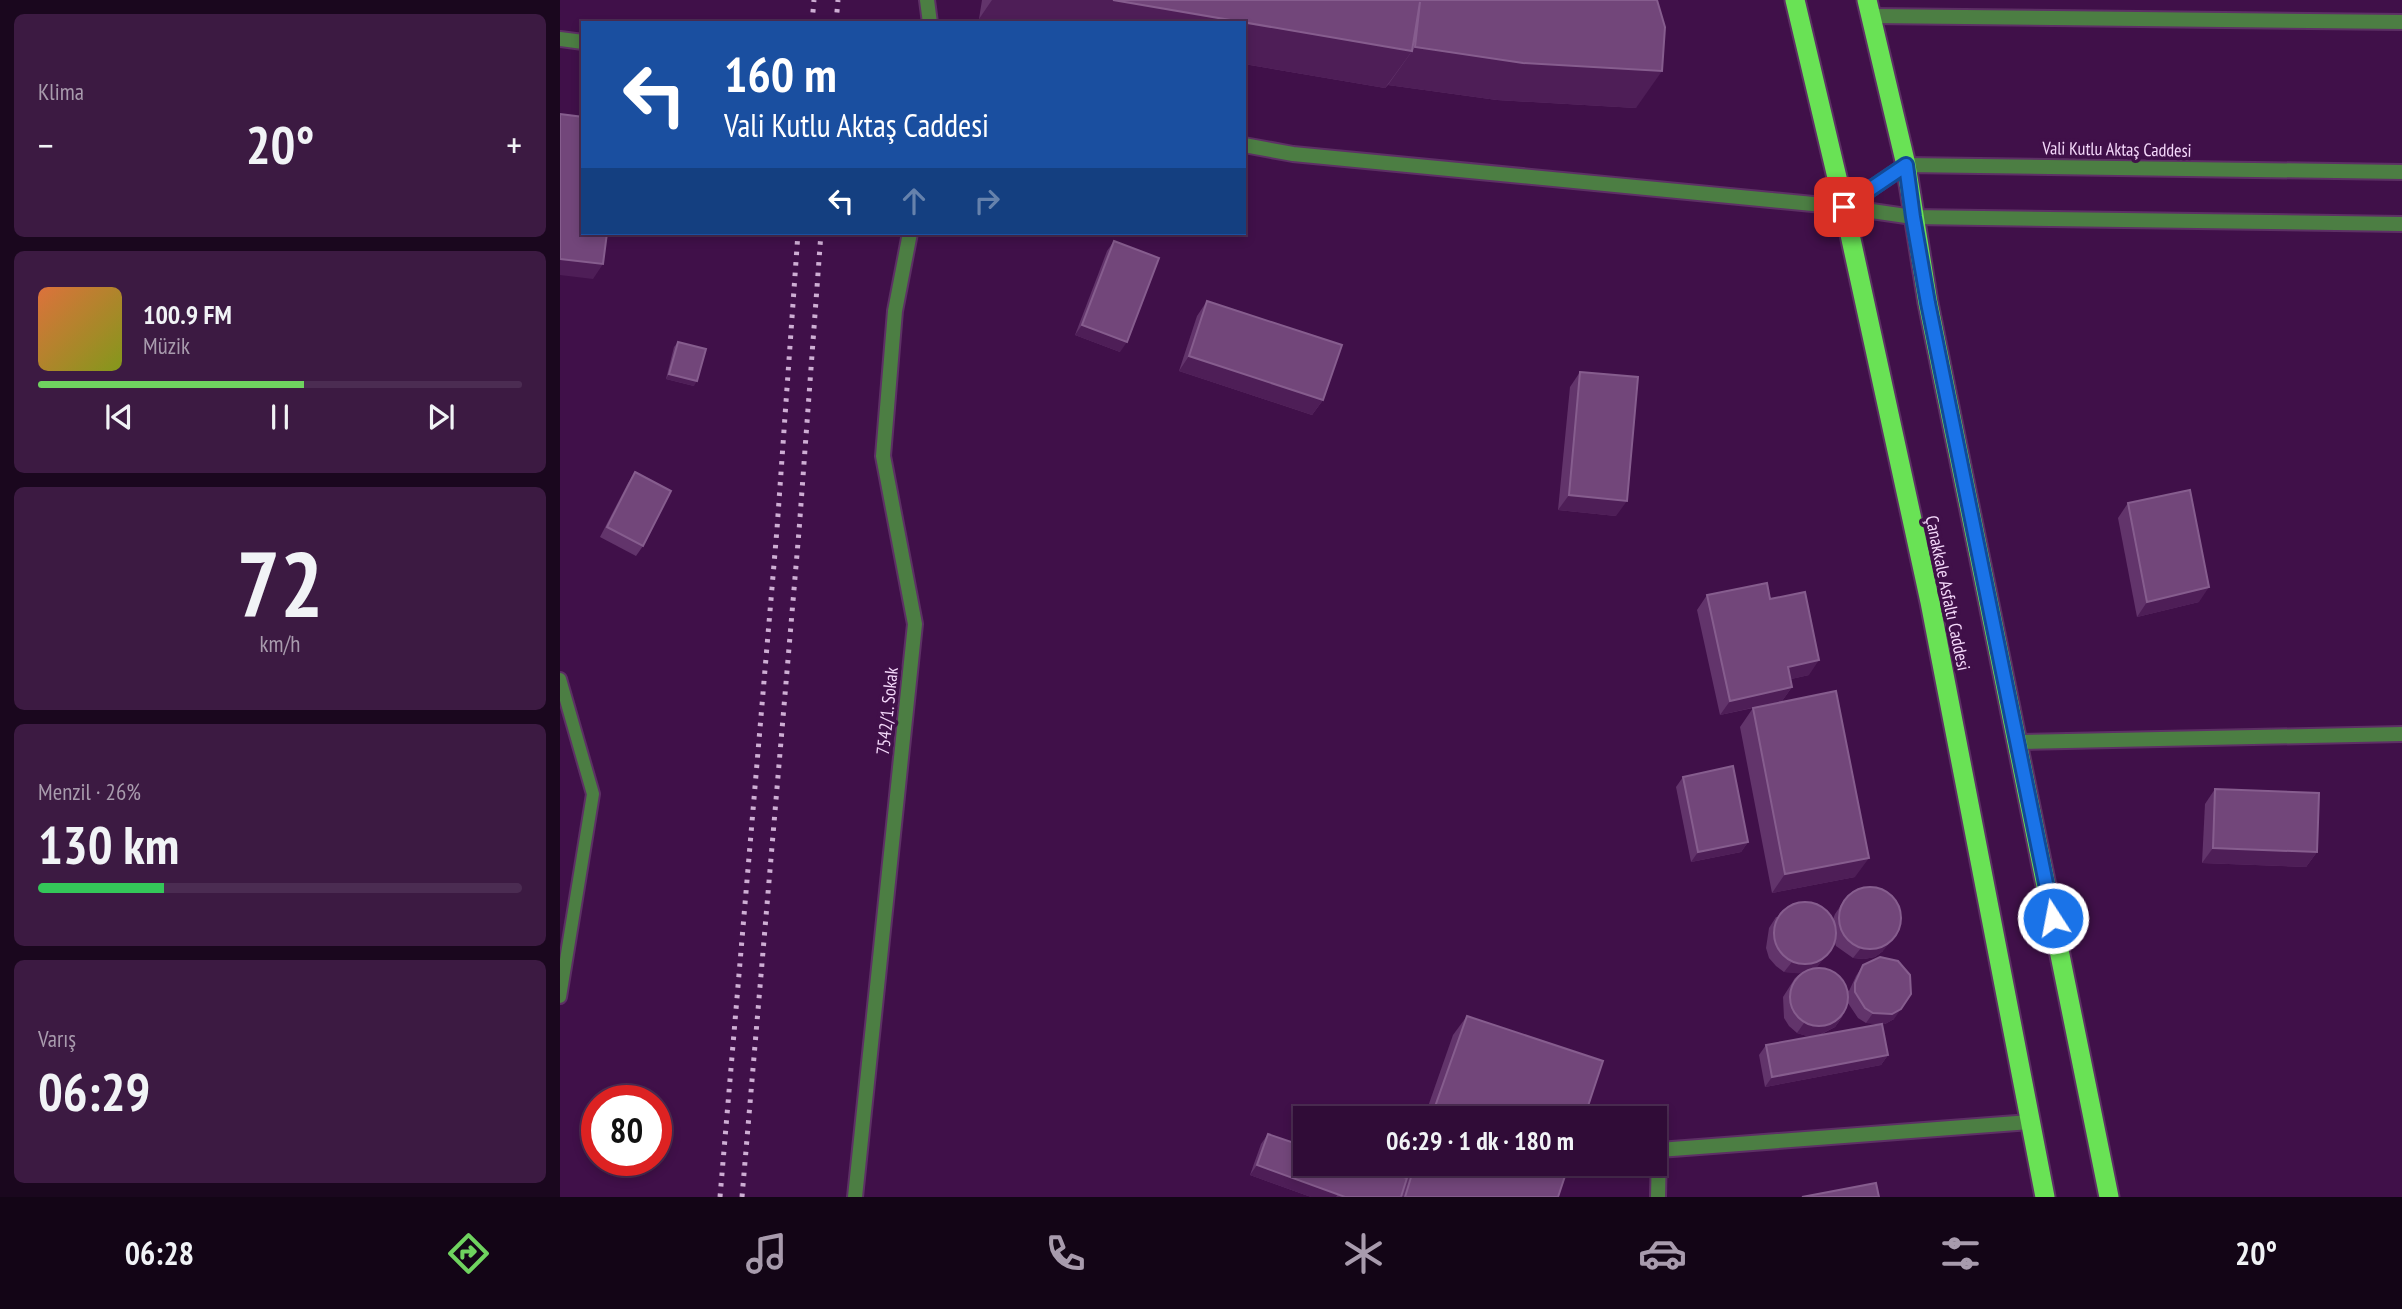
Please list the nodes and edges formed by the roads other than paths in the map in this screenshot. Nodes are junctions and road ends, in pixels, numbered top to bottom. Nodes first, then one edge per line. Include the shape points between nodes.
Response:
1 (928, 0) edge
2 (1795, 0) edge
3 (1870, 8) edge
4 (930, 21) edge
5 (2402, 22) edge
6 (560, 39) edge
7 (581, 42) edge
8 (1246, 145) edge
9 (1906, 165) junction
10 (2402, 172) edge
11 (1844, 207) junction
12 (1913, 217) junction
13 (2402, 224) edge
14 (910, 235) edge
15 (560, 679) edge
16 (2402, 734) edge
17 (2017, 742) junction
18 (560, 997) edge
19 (2030, 1122) junction
20 (855, 1197) edge
21 (1658, 1197) edge
22 (2045, 1197) edge
23 (2109, 1197) edge

1 - 4 street
2 - 11 highway, Çanakkale Asfaltı Caddesi
3 - 5 street
3 - 9 highway
6 - 7 street
8 - 11 street via 1293,154
9 - 10 street, Vali Kutlu Aktaş Caddesi
9 - 11 street
9 - 12 highway
11 - 12 street
11 - 19 highway, Çanakkale Asfaltı Caddesi via 1930,602
12 - 13 street
12 - 17 highway
14 - 20 street, 7542/1. Sokak via 895,310 883,456 915,624
15 - 18 lane via 593,794
16 - 17 street
17 - 23 highway
19 - 21 street via 1659,1150
19 - 22 highway, Çanakkale Asfaltı Caddesi

